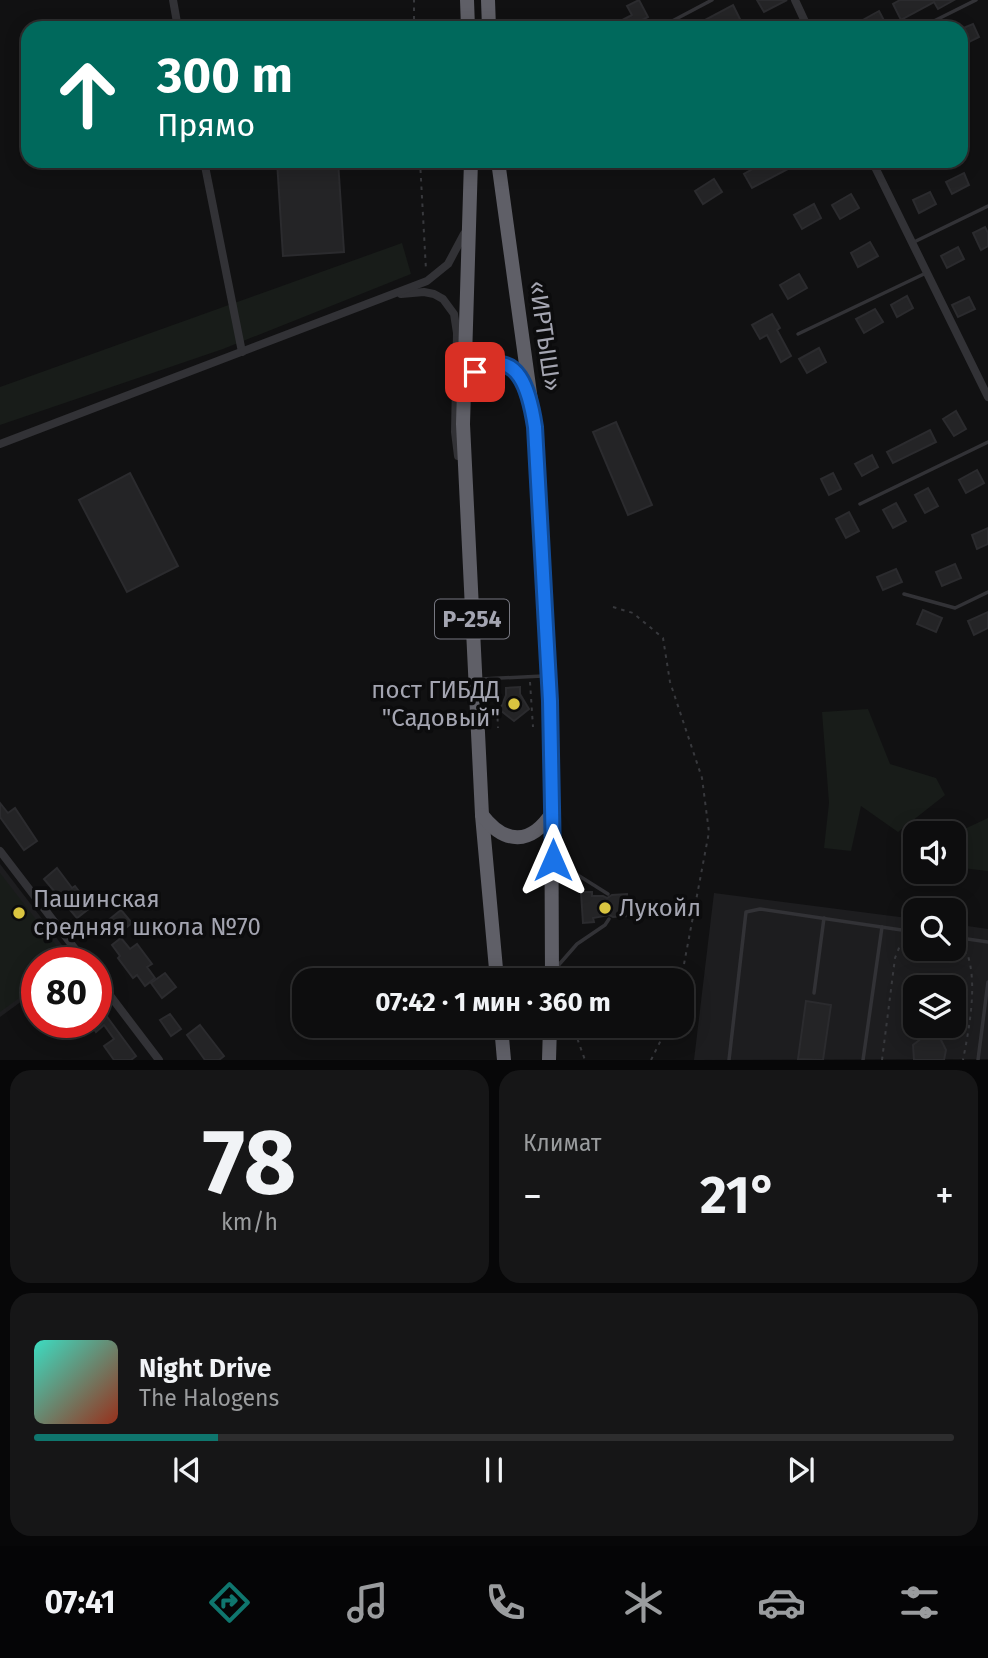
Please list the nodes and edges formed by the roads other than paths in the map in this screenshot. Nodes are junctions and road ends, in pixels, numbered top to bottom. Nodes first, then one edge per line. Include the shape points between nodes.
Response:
1 (173, 0) edge
2 (467, 0) edge
3 (488, 0) edge
4 (712, 0) edge
5 (795, 0) edge
6 (976, 0) edge
7 (177, 21) edge
8 (468, 21) edge
9 (489, 21) edge
10 (672, 21) edge
11 (805, 21) edge
12 (934, 21) edge
13 (205, 168) edge
14 (471, 168) edge
15 (499, 168) edge
16 (875, 168) edge
17 (471, 200) junction
18 (988, 206) edge
19 (912, 243) junction
20 (926, 273) junction
21 (388, 295) junction
22 (798, 334) dead end
23 (242, 352) junction
24 (988, 397) edge
25 (534, 418) junction
26 (463, 424) junction
27 (988, 442) edge
28 (0, 444) edge
29 (860, 505) dead end
30 (466, 513) junction
31 (988, 592) edge
32 (904, 594) dead end
33 (549, 676) junction
34 (475, 679) junction
35 (553, 811) junction
36 (482, 814) junction
37 (0, 851) edge
38 (553, 860) junction
39 (608, 894) dead end
40 (824, 918) junction
41 (609, 919) dead end
42 (882, 927) junction
43 (903, 930) edge
44 (966, 939) edge
45 (988, 942) edge
46 (74, 947) edge
47 (496, 968) edge
48 (552, 968) edge
49 (558, 968) edge
50 (988, 982) edge
51 (814, 993) dead end
52 (112, 998) edge
53 (502, 1038) edge
54 (550, 1038) edge
55 (159, 1059) edge
56 (504, 1059) edge
57 (549, 1059) edge
58 (729, 1059) edge
59 (863, 1059) edge
60 (978, 1059) edge

1 - 7 street
2 - 8 highway
3 - 9 highway
4 - 10 lane
5 - 11 street
6 - 12 lane
13 - 23 street
14 - 17 highway, Р-254
15 - 25 highway, «ИРТЫШ» / Р-254
16 - 19 street
17 - 21 street via 467,225 448,264 427,281
17 - 26 highway, Р-254
18 - 19 lane
19 - 20 street
20 - 22 lane
20 - 24 street
21 - 23 street
21 - 30 street via 434,294 453,314 457,333 455,432
23 - 28 street
25 - 26 highway via 519,374 492,364 475,372 470,380
25 - 33 highway, «ИРТЫШ» / Р-254
26 - 30 highway, Р-254
27 - 29 lane
30 - 34 highway, Р-254
31 - 32 lane via 955,608
33 - 34 lane
33 - 35 highway, «ИРТЫШ» / Р-254
34 - 36 highway, Р-254
35 - 36 highway via 533,834 512,837 500,834
35 - 38 highway, «ИРТЫШ» / Р-254
36 - 47 highway, Р-254
37 - 46 street
38 - 39 lane
38 - 48 highway, «ИРТЫШ» / Р-254
40 - 42 lane
40 - 51 lane
40 - 58 lane via 760,909 746,912
41 - 49 lane via 577,944
42 - 43 lane
42 - 59 lane
44 - 45 lane
50 - 60 lane
52 - 55 street
53 - 56 highway
54 - 57 highway

